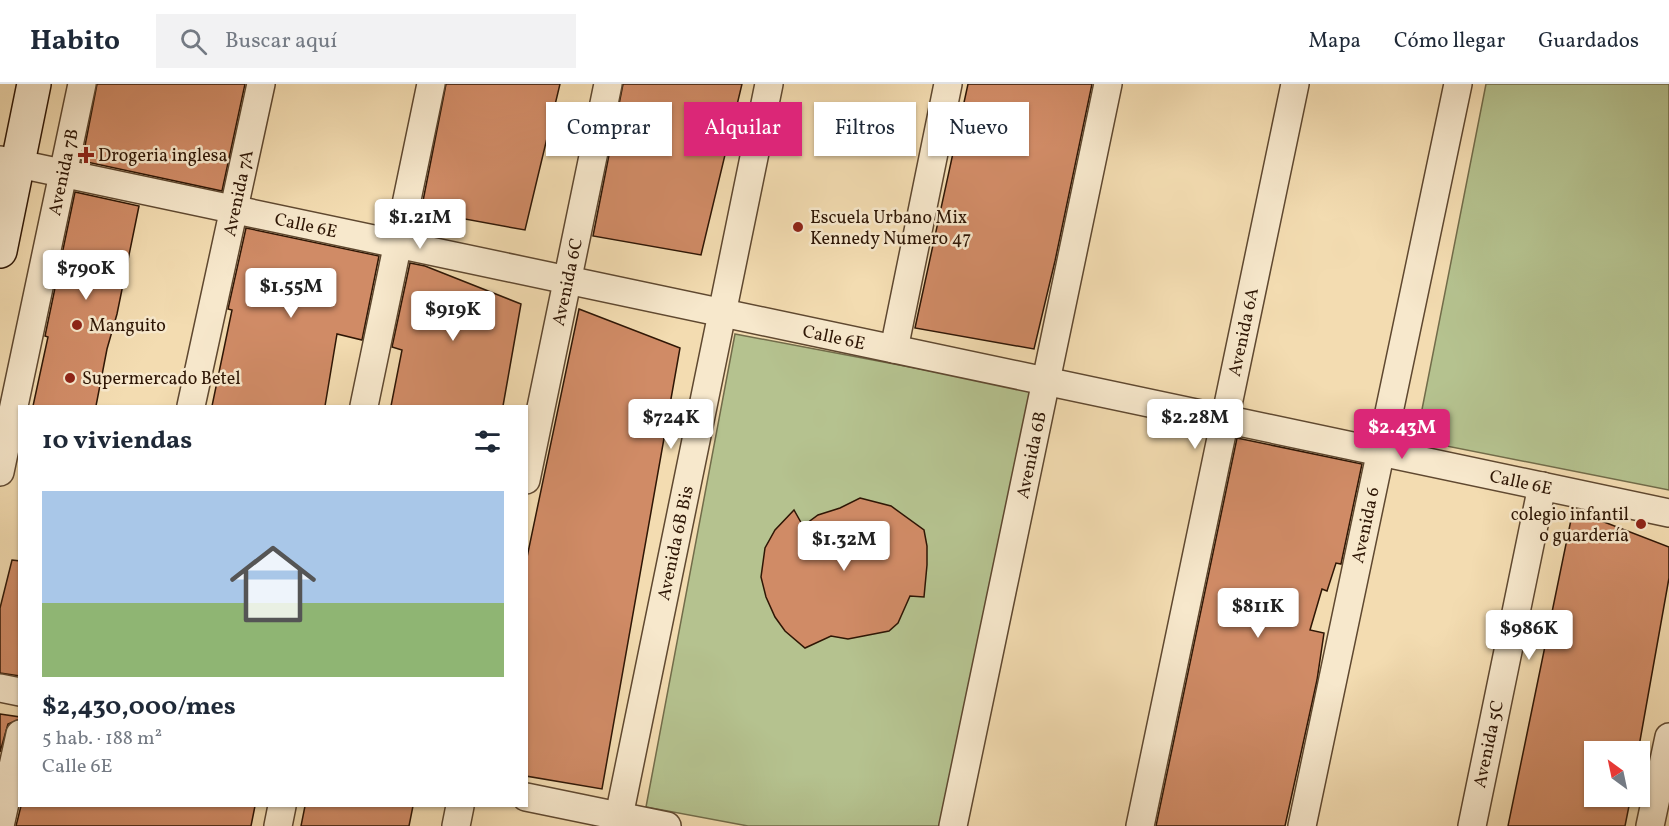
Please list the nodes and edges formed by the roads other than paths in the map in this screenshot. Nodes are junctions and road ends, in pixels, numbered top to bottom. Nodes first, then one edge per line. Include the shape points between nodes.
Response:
1 (34, 84) edge
2 (82, 84) edge
3 (261, 84) edge
4 (430, 84) edge
5 (608, 84) edge
6 (769, 84) edge
7 (948, 84) edge
8 (1108, 84) edge
9 (1295, 84) edge
10 (1458, 84) edge
11 (9, 162) edge
12 (63, 173) junction
13 (235, 210) junction
14 (398, 244) junction
15 (0, 251) edge
16 (567, 280) junction
17 (722, 313) junction
18 (894, 349) junction
19 (1046, 381) junction
20 (191, 405) edge
21 (364, 405) edge
22 (1225, 419) junction
23 (1380, 452) junction
24 (0, 467) edge
25 (528, 470) edge
26 (1542, 486) junction
27 (1669, 513) edge
28 (0, 688) edge
29 (18, 692) edge
30 (1669, 737) edge
31 (18, 743) edge
32 (528, 798) edge
33 (282, 807) edge
34 (460, 807) edge
35 (618, 821) edge
36 (0, 826) edge
37 (278, 826) edge
38 (456, 826) edge
39 (667, 826) edge
40 (953, 826) edge
41 (1140, 826) edge
42 (1302, 826) edge
43 (1472, 826) edge
44 (1650, 826) edge

1 - 11 street
2 - 12 street, Avenida 7B
3 - 13 street, Avenida 7A
4 - 14 street
5 - 16 street, Avenida 6C
6 - 17 street, Avenida 6B Bis
7 - 18 street
8 - 19 street, Avenida 6B
9 - 22 street, Avenida 6A
10 - 23 street, Avenida 6
11 - 12 street, Calle 6E
11 - 15 street
12 - 13 street, Calle 6E
12 - 24 street, Avenida 7B
13 - 14 street, Calle 6E
13 - 20 street, Avenida 7A
14 - 16 street, Calle 6E
14 - 21 street
16 - 17 street, Calle 6E
16 - 25 street, Avenida 6C
17 - 18 street, Calle 6E
17 - 35 street, Avenida 6B Bis
18 - 19 street, Calle 6E
19 - 22 street, Calle 6E
19 - 40 street, Avenida 6B
22 - 23 street, Calle 6E
22 - 41 street, Avenida 6A
23 - 26 street, Calle 6E
23 - 42 street, Avenida 6
26 - 27 street, Calle 6E
26 - 43 street, Avenida 5C
28 - 29 street
30 - 44 street
31 - 36 street
32 - 35 street
33 - 37 street
34 - 38 street
35 - 39 street

